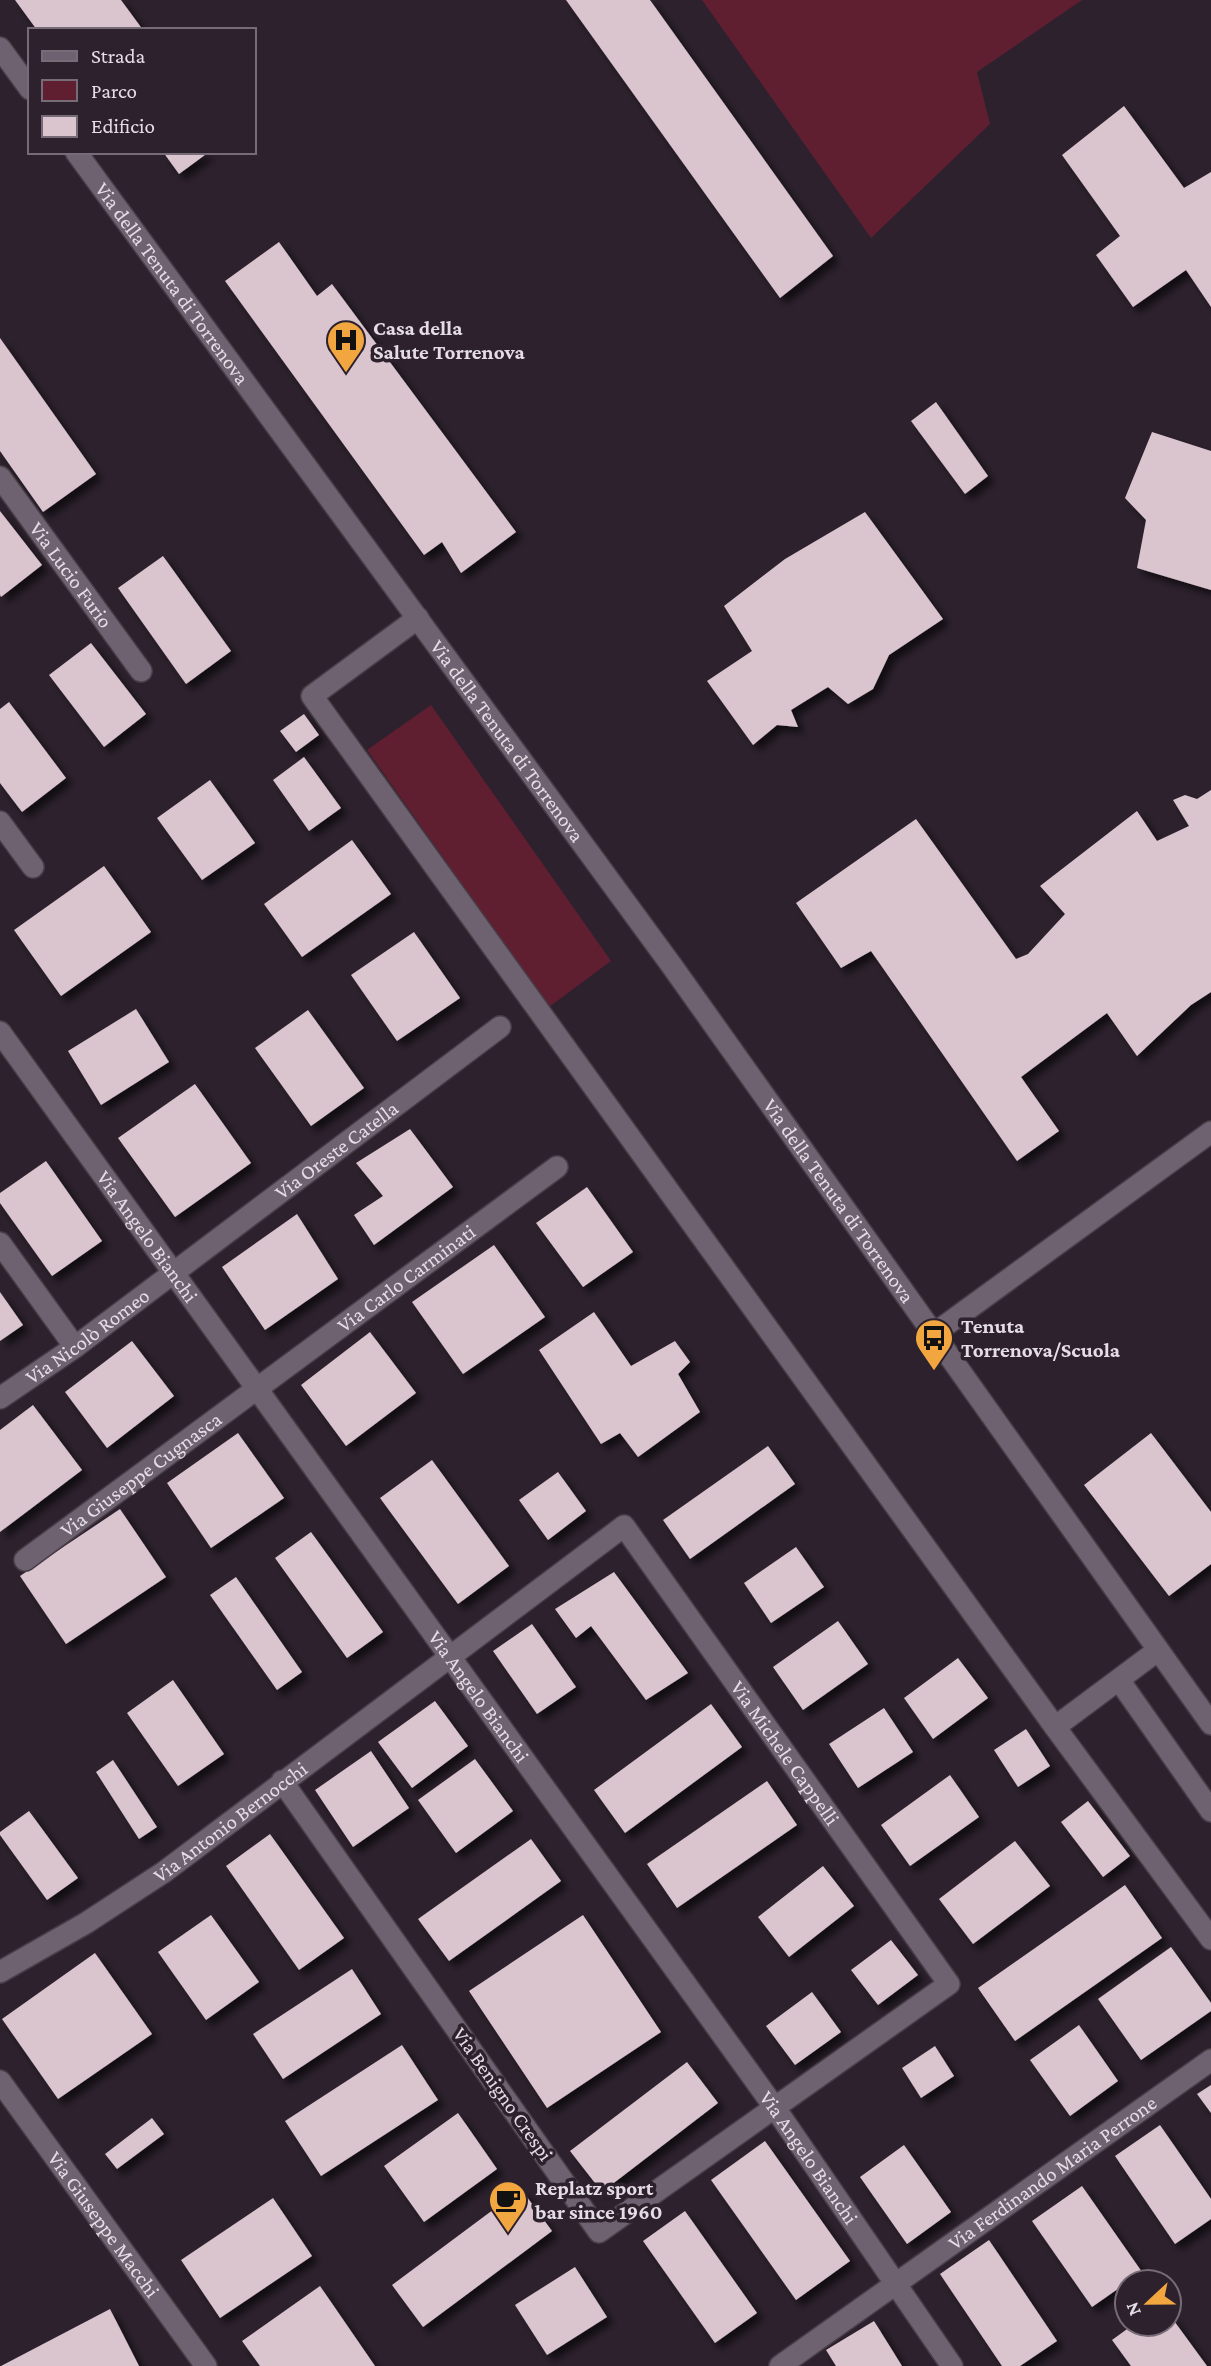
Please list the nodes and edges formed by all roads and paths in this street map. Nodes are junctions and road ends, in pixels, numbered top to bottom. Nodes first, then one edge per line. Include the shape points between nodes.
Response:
1 (0, 48) edge
2 (28, 86) edge
3 (77, 154) edge
4 (0, 477) edge
5 (418, 618) junction
6 (141, 671) dead end
7 (0, 822) edge
8 (33, 867) dead end
9 (500, 1027) dead end
10 (0, 1032) edge
11 (1211, 1132) edge
12 (557, 1167) dead end
13 (0, 1243) edge
14 (173, 1273) junction
15 (935, 1333) junction
16 (75, 1346) junction
17 (257, 1391) junction
18 (0, 1398) edge
19 (25, 1560) dead end
20 (1157, 1651) junction
21 (450, 1657) junction
22 (1119, 1680) junction
23 (1211, 1724) edge
24 (1055, 1727) junction
25 (282, 1781) junction
26 (1211, 1811) edge
27 (1211, 1939) edge
28 (0, 1972) edge
29 (1211, 2060) edge
30 (0, 2081) edge
31 (775, 2108) junction
32 (894, 2284) junction
33 (206, 2366) edge
34 (780, 2366) edge
35 (952, 2366) edge

1 - 2 street
3 - 5 street, Via della Tenuta di Torrenova
4 - 6 street, Via Lucio Furio
5 - 15 street, Via della Tenuta di Torrenova
5 - 24 street via 312,696
7 - 8 street
9 - 14 street, Via Oreste Catella
10 - 14 street, Via Angelo Bianchi
11 - 15 street
12 - 17 street, Via Carlo Carminati
13 - 16 street
14 - 16 street, Via Nicolò Romeo
14 - 17 street, Via Angelo Bianchi
15 - 20 street, Via della Tenuta di Torrenova
16 - 18 street, Via Nicolò Romeo
17 - 19 street, Via Giuseppe Cugnasca
17 - 21 street, Via Angelo Bianchi
20 - 22 street
20 - 23 street, Via della Tenuta di Torrenova
21 - 25 street, Via Antonio Bernocchi
21 - 31 street, Via Angelo Bianchi
21 - 31 street, Via Michele Cappelli via 624,1526 632,1537 949,1984
22 - 24 street
22 - 26 street
24 - 27 street
25 - 28 street, Via Antonio Bernocchi via 125,1899
25 - 31 street, Via Benigno Crespi via 600,2232
29 - 32 street, Via Ferdinando Maria Perrone
30 - 33 street, Via Giuseppe Macchi
31 - 32 street, Via Angelo Bianchi
32 - 34 street, Via Ferdinando Maria Perrone
32 - 35 street, Via Angelo Bianchi

